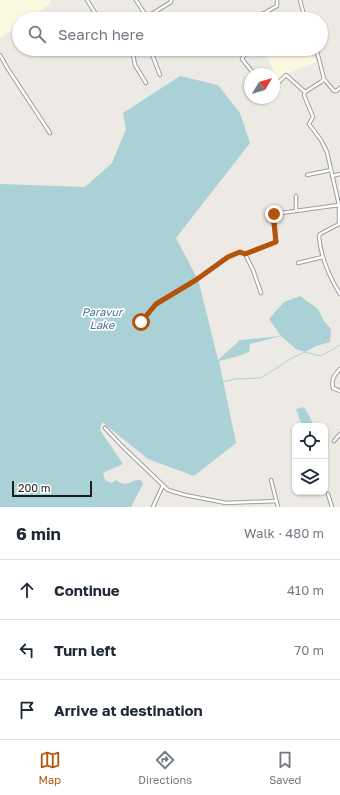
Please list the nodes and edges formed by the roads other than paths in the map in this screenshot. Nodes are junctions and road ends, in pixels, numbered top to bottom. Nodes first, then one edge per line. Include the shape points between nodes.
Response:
1 (136, 0) edge
2 (171, 0) edge
3 (277, 0) edge
4 (300, 0) edge
5 (88, 1) edge
6 (86, 5) dead end
7 (95, 12) edge
8 (144, 12) edge
9 (157, 12) edge
10 (266, 12) edge
11 (303, 12) edge
12 (0, 55) edge
13 (134, 56) edge
14 (153, 56) edge
15 (244, 56) edge
16 (319, 56) edge
17 (249, 68) edge
18 (160, 75) dead end
19 (324, 79) junction
20 (280, 81) edge
21 (146, 83) dead end
22 (340, 88) edge
23 (305, 92) junction
24 (50, 133) dead end
25 (332, 170) junction
26 (340, 174) edge
27 (307, 175) dead end
28 (332, 176) junction
29 (296, 196) dead end
30 (339, 205) junction
31 (296, 210) junction
32 (245, 254) junction
33 (324, 257) junction
34 (298, 263) dead end
35 (261, 293) dead end
36 (340, 294) edge
37 (141, 322) dead end
38 (340, 369) edge
39 (340, 391) edge
40 (105, 428) dead end
41 (340, 434) edge
42 (334, 441) dead end
43 (271, 480) dead end
44 (162, 485) junction
45 (328, 494) dead end
46 (276, 501) junction
47 (154, 507) edge
48 (278, 507) edge
49 (332, 507) edge

1 - 8 street
2 - 9 street
3 - 10 street via 277,6
4 - 11 street
5 - 6 street
5 - 7 street
12 - 24 street
13 - 21 street via 135,65
14 - 18 street
15 - 17 street via 242,59
16 - 19 street
19 - 22 street via 334,90
19 - 23 street
20 - 23 street via 286,75
23 - 25 street via 313,117 309,124 321,140
25 - 27 street
25 - 28 street
26 - 28 street
28 - 30 street
29 - 31 street
30 - 31 street
30 - 33 street via 339,224 320,236
31 - 32 street via 274,214 276,242
32 - 35 street
32 - 37 street via 240,252 228,257 156,304
33 - 34 street
33 - 36 street
38 - 39 street via 332,382 333,388
40 - 44 street
41 - 42 street
43 - 46 street
44 - 46 street via 168,490 185,495 226,503
44 - 47 street
45 - 49 street
46 - 48 street

